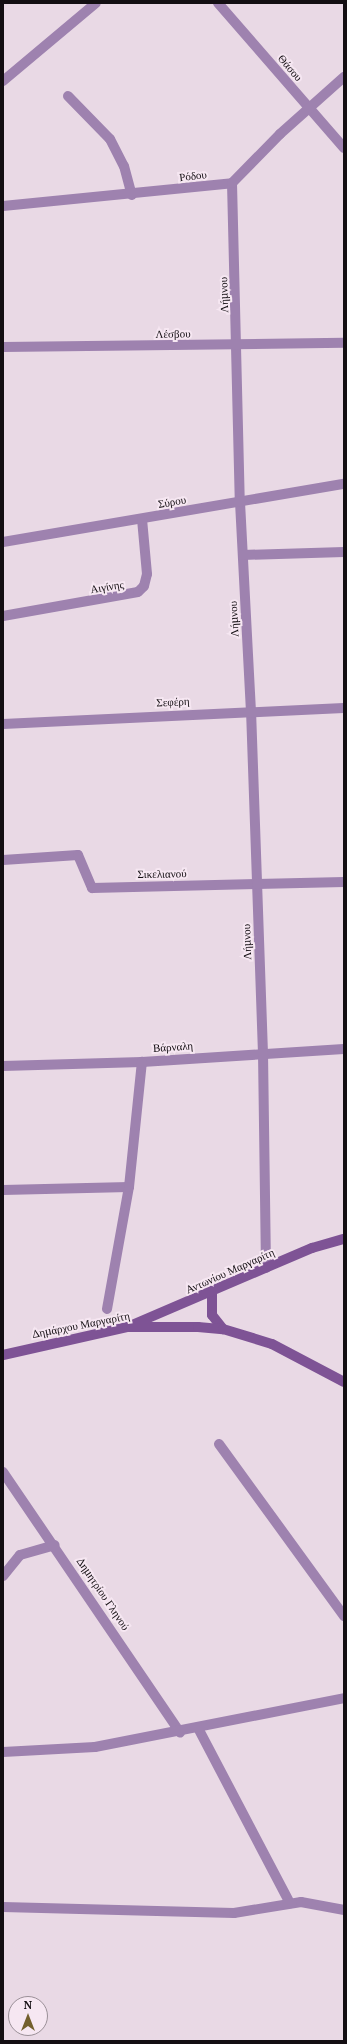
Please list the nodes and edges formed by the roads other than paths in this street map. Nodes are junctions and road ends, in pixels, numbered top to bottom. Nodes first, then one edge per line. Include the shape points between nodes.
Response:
1 (96, 3) edge
2 (218, 3) edge
3 (344, 77) edge
4 (3, 81) edge
5 (68, 96) dead end
6 (309, 109) junction
7 (344, 148) edge
8 (232, 183) junction
9 (132, 195) junction
10 (3, 206) edge
11 (344, 343) edge
12 (237, 345) junction
13 (3, 347) edge
14 (344, 484) edge
15 (240, 502) junction
16 (142, 519) junction
17 (3, 542) edge
18 (344, 552) edge
19 (243, 555) junction
20 (3, 616) edge
21 (344, 708) edge
22 (251, 710) junction
23 (3, 724) edge
24 (3, 860) edge
25 (344, 882) edge
26 (257, 884) junction
27 (344, 1049) edge
28 (263, 1053) junction
29 (142, 1062) junction
30 (3, 1066) edge
31 (129, 1187) junction
32 (3, 1190) edge
33 (344, 1239) edge
34 (266, 1268) junction
35 (212, 1293) junction
36 (107, 1309) dead end
37 (127, 1327) junction
38 (223, 1329) junction
39 (3, 1355) edge
40 (344, 1382) edge
41 (219, 1444) dead end
42 (3, 1472) edge
43 (56, 1545) junction
44 (3, 1576) edge
45 (344, 1616) edge
46 (344, 1698) edge
47 (198, 1728) junction
48 (180, 1732) junction
49 (3, 1752) edge
50 (290, 1903) junction
51 (344, 1904) edge
52 (329, 1906) junction
53 (3, 1907) edge
54 (344, 1910) edge

1 - 4 street
2 - 6 street, Θάσου
3 - 6 street
5 - 9 street via 110,139 124,166
6 - 7 street, Θάσου
6 - 8 street
8 - 9 street, Ρόδου
8 - 12 street, Λήμνου
9 - 10 street, Ρόδου
11 - 12 street, Λέσβου
12 - 13 street, Λέσβου
12 - 15 street, Λήμνου
14 - 15 street, Σύρου
15 - 16 street, Σύρου
15 - 19 street, Λήμνου
16 - 17 street, Σύρου
16 - 20 street, Αιγίνης via 147,574 144,586 138,592
18 - 19 street
19 - 22 street, Λήμνου
21 - 22 street, Σεφέρη
22 - 23 street, Σεφέρη
22 - 26 street, Λήμνου
24 - 26 street, Σικελιανού via 78,855 92,888
25 - 26 street, Σικελιανού
26 - 28 street, Λήμνου
27 - 28 street, Βάρναλη
28 - 29 street, Βάρναλη
28 - 34 street, Λήμνου
29 - 30 street, Βάρναλη
29 - 31 street
31 - 32 street
31 - 36 street
33 - 34 main road, Αντωνίου Μαργαρίτη
34 - 35 main road, Αντωνίου Μαργαρίτη
35 - 37 main road, Αντωνίου Μαργαρίτη
35 - 38 main road via 212,1315
37 - 38 main road, Δημάρχου Μαργαρίτη
37 - 39 main road, Δημάρχου Μαργαρίτη
38 - 40 main road, Δημάρχου Μαργαρίτη via 272,1344
41 - 45 street
42 - 43 street, Δημητρίου Γληνού
43 - 44 street via 20,1555
43 - 48 street, Δημητρίου Γληνού
46 - 47 street
47 - 48 street
47 - 50 street
48 - 49 street via 95,1747
50 - 52 street
50 - 53 street via 234,1913
51 - 52 street
52 - 54 street

